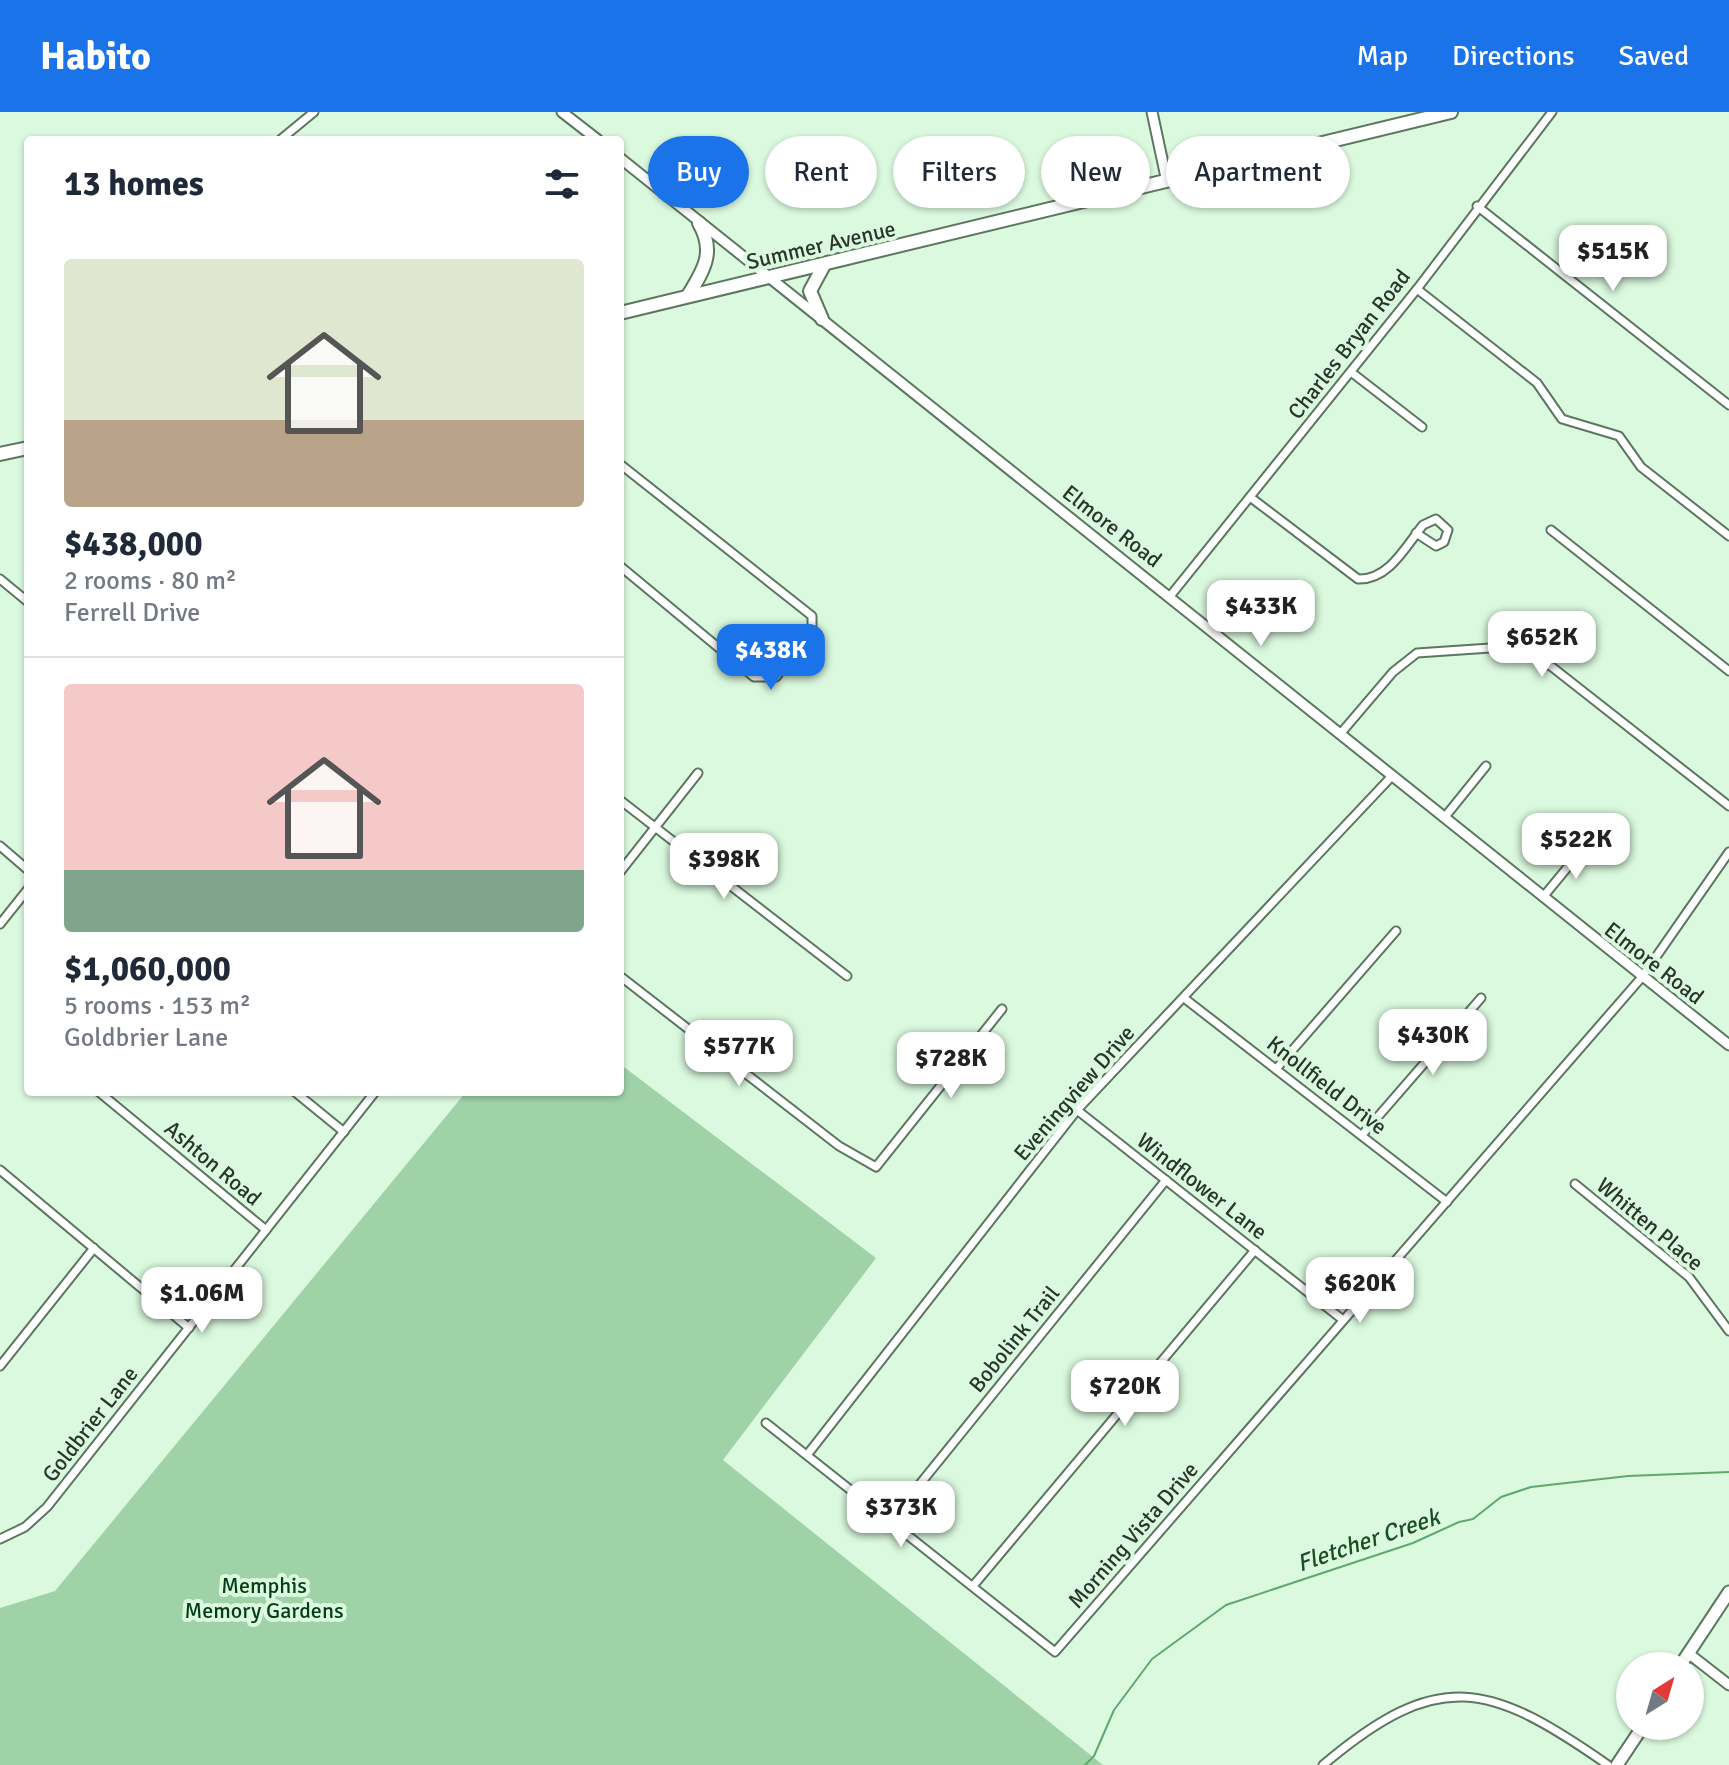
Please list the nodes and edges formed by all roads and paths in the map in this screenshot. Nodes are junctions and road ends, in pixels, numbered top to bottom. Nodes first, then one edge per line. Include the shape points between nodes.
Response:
1 (314, 112) edge
2 (562, 112) edge
3 (1152, 112) edge
4 (1451, 112) edge
5 (1552, 112) edge
6 (285, 136) edge
7 (593, 136) edge
8 (1349, 136) edge
9 (624, 161) edge
10 (1166, 177) edge
11 (1166, 182) edge
12 (1477, 206) junction
13 (699, 223) junction
14 (826, 265) junction
15 (771, 279) junction
16 (1417, 289) junction
17 (689, 294) junction
18 (624, 312) edge
19 (822, 319) junction
20 (1351, 372) junction
21 (1729, 405) edge
22 (1422, 427) dead end
23 (24, 449) edge
24 (0, 454) edge
25 (624, 467) edge
26 (1250, 497) junction
27 (1551, 530) dead end
28 (1416, 533) junction
29 (1729, 536) edge
30 (624, 569) edge
31 (0, 579) edge
32 (1171, 595) junction
33 (24, 599) edge
34 (1729, 671) edge
35 (1341, 733) junction
36 (1486, 766) dead end
37 (698, 773) dead end
38 (1392, 776) junction
39 (624, 803) edge
40 (1729, 806) edge
41 (1444, 818) junction
42 (655, 828) junction
43 (1586, 845) dead end
44 (0, 846) edge
45 (1729, 852) edge
46 (24, 867) edge
47 (624, 867) edge
48 (24, 894) edge
49 (1543, 897) junction
50 (0, 924) edge
51 (1396, 931) dead end
52 (847, 976) dead end
53 (1642, 977) junction
54 (624, 979) edge
55 (1184, 998) junction
56 (1481, 998) dead end
57 (1002, 1009) dead end
58 (1728, 1041) edge
59 (1276, 1069) junction
60 (104, 1096) edge
61 (300, 1096) edge
62 (372, 1096) edge
63 (1077, 1110) junction
64 (344, 1132) junction
65 (1362, 1135) junction
66 (0, 1170) edge
67 (1166, 1180) junction
68 (1575, 1184) dead end
69 (1447, 1202) junction
70 (266, 1230) junction
71 (94, 1248) junction
72 (1255, 1250) junction
73 (1343, 1320) junction
74 (189, 1328) junction
75 (1729, 1331) edge
76 (0, 1366) edge
77 (766, 1423) dead end
78 (807, 1455) junction
79 (890, 1521) junction
80 (0, 1539) edge
81 (973, 1586) junction
82 (1729, 1592) edge
83 (1689, 1652) edge
84 (1704, 1665) edge
85 (1729, 1685) edge
86 (1634, 1740) edge
87 (1323, 1765) edge
88 (1608, 1765) edge
89 (1617, 1765) edge

1 - 6 street
2 - 7 street
3 - 10 street
4 - 8 main road, Summer Avenue
5 - 12 street, Charles Bryan Road
9 - 13 street, Elmore Road
11 - 14 main road, Summer Avenue
12 - 16 street, Charles Bryan Road
12 - 21 street
13 - 15 street, Elmore Road
13 - 17 main road via 708,258
14 - 15 main road, Summer Avenue
14 - 19 main road via 815,275 810,291
15 - 17 main road, Summer Avenue
15 - 19 street, Elmore Road
16 - 20 street, Charles Bryan Road
16 - 29 street via 1537,383 1562,419 1619,436 1641,467
17 - 18 main road, Summer Avenue
19 - 32 street, Elmore Road
20 - 22 street
20 - 26 street, Charles Bryan Road
23 - 24 main road
25 - 30 street via 812,616 812,631 776,677 754,677
26 - 28 street via 1358,579 1385,571
26 - 32 street, Charles Bryan Road
27 - 34 street
28 - 28 street via 1431,519 1448,530 1436,546
31 - 33 street
32 - 35 street, Elmore Road
35 - 38 street, Elmore Road
35 - 40 street via 1393,672 1417,653 1505,647 1552,667
36 - 41 street
37 - 42 street
38 - 41 street, Elmore Road
38 - 55 street, Eveningview Drive
39 - 42 street
41 - 49 street, Elmore Road
42 - 47 street
42 - 52 street
43 - 49 street
44 - 46 street
45 - 53 street, Morning Vista Drive
48 - 50 street
49 - 53 street, Elmore Road
51 - 59 street
53 - 58 street, Elmore Road
53 - 69 street, Morning Vista Drive
54 - 57 street via 839,1146 876,1167
55 - 59 street, Knollfield Drive
55 - 63 street, Eveningview Drive
56 - 65 street
59 - 65 street, Knollfield Drive
60 - 70 street, Ashton Road
61 - 64 street
62 - 64 street, Goldbrier Lane
63 - 67 street, Windflower Lane
63 - 78 street, Eveningview Drive
64 - 70 street, Goldbrier Lane
65 - 69 street, Knollfield Drive
66 - 71 street
67 - 72 street, Windflower Lane
67 - 79 street, Bobolink Trail
68 - 75 street, Whitten Place via 1689,1277
69 - 73 street, Morning Vista Drive
70 - 74 street, Goldbrier Lane
71 - 74 street
71 - 76 street
72 - 73 street, Windflower Lane
72 - 81 street
73 - 81 street, Morning Vista Drive via 1055,1652
74 - 80 street, Goldbrier Lane via 47,1507 25,1527
77 - 78 street
78 - 79 street
79 - 81 street
82 - 83 main road
84 - 85 street
86 - 89 main road
87 - 88 street via 1393,1713 1429,1700 1463,1697 1504,1703

